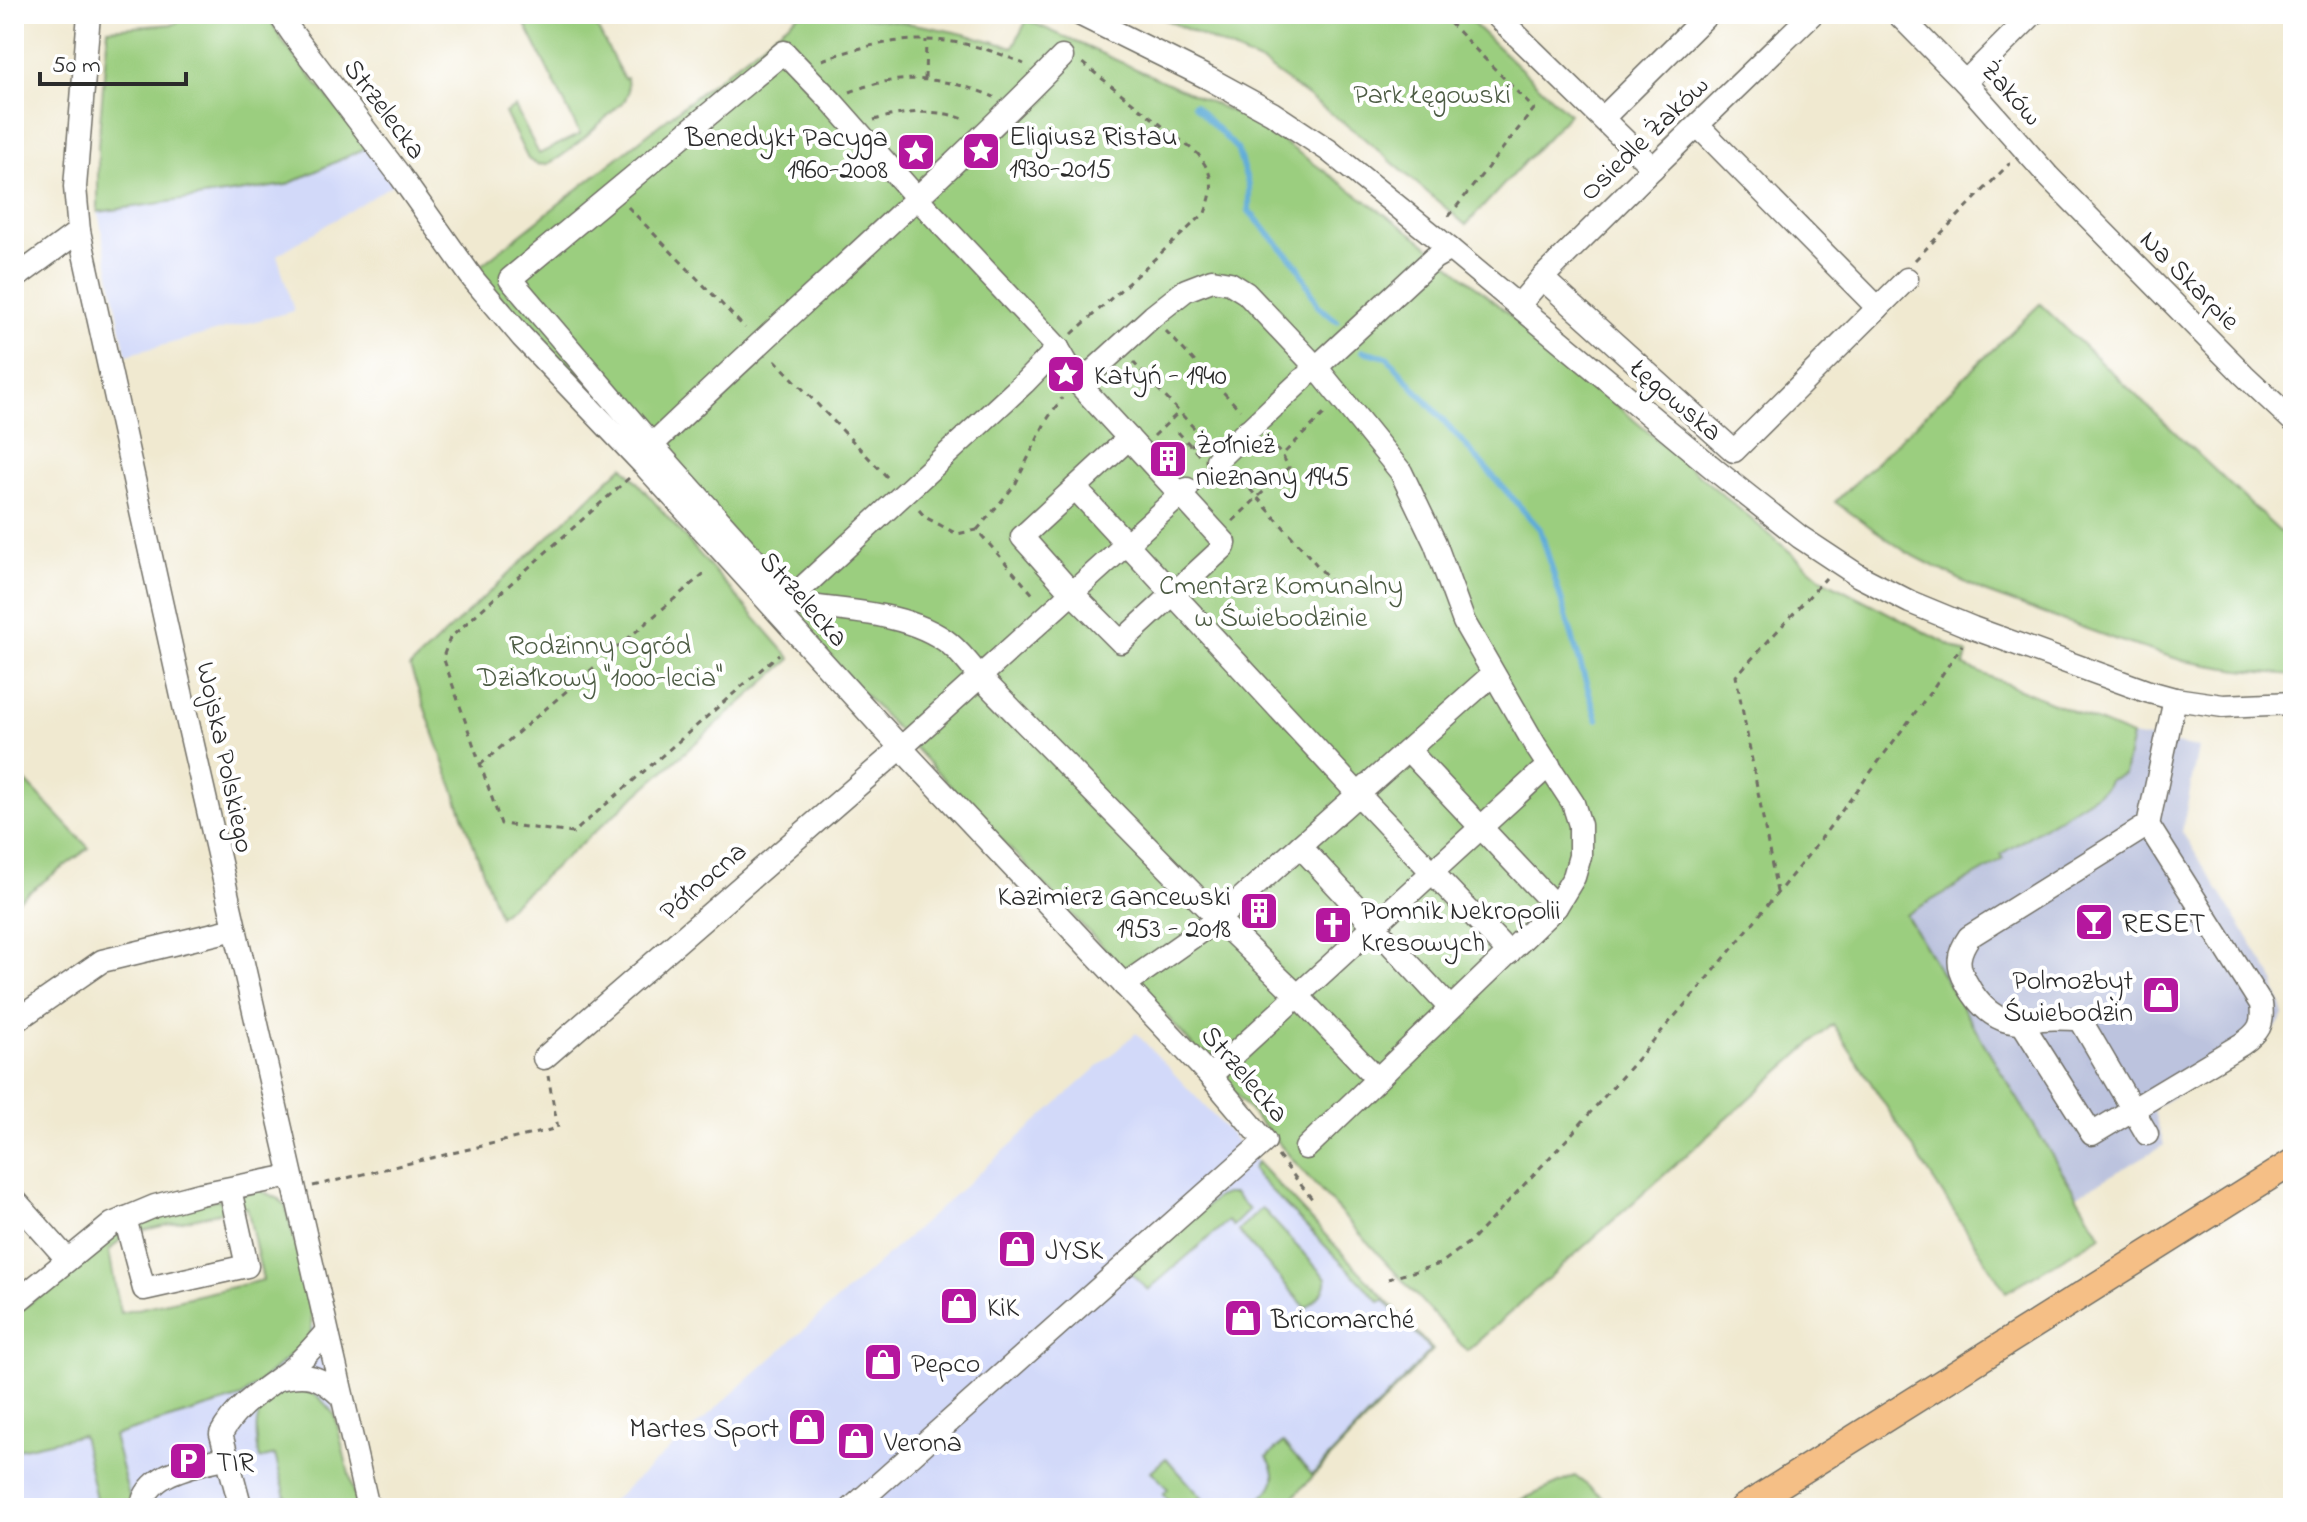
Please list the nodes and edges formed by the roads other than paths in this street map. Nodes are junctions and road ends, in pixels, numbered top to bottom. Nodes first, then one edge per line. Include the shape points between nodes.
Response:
1 (89, 14) edge
2 (279, 14) edge
3 (1079, 14) edge
4 (1708, 14) edge
5 (1812, 14) edge
6 (1898, 14) edge
7 (2033, 14) edge
8 (1501, 16) edge
9 (1062, 57) road end
10 (1965, 82) junction
11 (1603, 118) junction
12 (1698, 126) junction
13 (1653, 168) junction
14 (2049, 177) joint
15 (917, 198) junction
16 (79, 231) junction
17 (1442, 242) junction
18 (1542, 278) junction
19 (14, 279) edge
20 (1907, 279) road end
21 (1518, 306) junction
22 (1878, 308) junction
23 (1058, 348) junction
24 (1309, 373) junction
25 (1077, 381) junction
26 (2293, 421) edge
27 (1140, 439) junction
28 (644, 456) junction
29 (1075, 488) junction
30 (1185, 490) junction
31 (1126, 543) junction
32 (1071, 592) junction
33 (1173, 594) junction
34 (790, 599) junction
35 (1493, 674) junction
36 (979, 676) junction
37 (2175, 699) junction
38 (2293, 703) edge
39 (901, 748) junction
40 (1409, 751) junction
41 (1549, 765) junction
42 (1359, 795) junction
43 (2148, 825) junction
44 (1480, 827) junction
45 (1300, 846) junction
46 (1432, 872) junction
47 (1556, 907) junction
48 (1218, 919) junction
49 (1374, 926) junction
50 (235, 929) junction
51 (1509, 953) junction
52 (1124, 985) junction
53 (1299, 997) junction
54 (1450, 1008) junction
55 (14, 1022) edge
56 (2022, 1023) junction
57 (544, 1058) road end
58 (1210, 1076) junction
59 (1377, 1079) junction
60 (2134, 1108) junction
61 (2147, 1134) dead end
62 (1306, 1148) dead end
63 (2293, 1162) edge
64 (293, 1183) junction
65 (230, 1189) junction
66 (14, 1199) edge
67 (125, 1218) junction
68 (67, 1259) junction
69 (14, 1304) edge
70 (326, 1332) junction
71 (275, 1380) junction
72 (342, 1397) junction
73 (227, 1457) junction
74 (234, 1506) edge
75 (141, 1508) edge
76 (368, 1508) edge
77 (852, 1508) edge
78 (1743, 1508) edge

1 - 16 street, Wojska Polskiego via 75,187
2 - 28 street, Strzelecka via 473,279 522,337
3 - 17 street, Łęgowska via 1272,113 1328,150
4 - 11 street
5 - 12 street, Osiedle Żaków
6 - 10 street, Żaków
7 - 10 street
8 - 11 street
9 - 15 street
10 - 14 street, Żaków
11 - 13 street
12 - 13 street, Osiedle Żaków
12 - 22 street
13 - 18 street, Osiedle Żaków
14 - 26 street, Na Skarpie
15 - 23 street
15 - 28 street
15 - 28 street via 784,52 510,279
16 - 19 street
16 - 50 street, Wojska Polskiego
17 - 21 street, Łęgowska
17 - 24 street, Północna via 1434,258
18 - 21 street, Osiedle Żaków
18 - 22 street via 1734,451
20 - 22 street
21 - 37 street, Łęgowska via 1719,473 1839,564 1973,628
23 - 25 street
23 - 34 street
24 - 25 street via 1246,293 1212,280 1186,290
24 - 30 street, Północna via 1212,459
24 - 35 street via 1342,397 1401,472 1464,622
25 - 27 street
27 - 29 street
27 - 30 street
28 - 34 street
28 - 39 street, Strzelecka
29 - 31 street
29 - 32 street via 1022,537
30 - 31 street, Północna
30 - 33 street via 1225,543
31 - 32 street, Północna
31 - 33 street
32 - 33 street via 1121,642
32 - 36 street, Północna
33 - 42 street
34 - 36 street via 889,617 934,633
35 - 40 street
35 - 41 street
36 - 39 street, Północna
36 - 48 street
37 - 38 street, Łęgowska via 2223,706
37 - 43 street
39 - 52 street, Strzelecka
39 - 57 street, Północna
40 - 42 street
40 - 44 street
41 - 44 street
41 - 47 street via 1580,825 1578,867
42 - 45 street
42 - 46 street
43 - 56 street via 1969,937 1961,949 1962,975 1983,1008
43 - 60 street via 2261,1004 2263,1017 2252,1037
44 - 46 street
44 - 47 street
45 - 48 street
45 - 49 street
46 - 49 street
46 - 51 street
47 - 51 street
48 - 52 street
48 - 53 street
49 - 53 street
49 - 54 street
50 - 55 street via 102,961
50 - 64 street, Wojska Polskiego
51 - 54 street
52 - 58 street, Strzelecka
53 - 58 street
53 - 59 street
54 - 59 street
56 - 60 street via 2080,1019
56 - 60 street via 2092,1134
58 - 77 street, Strzelecka via 1265,1141
59 - 62 street
60 - 61 street
63 - 78 main road
64 - 65 street
64 - 70 street, Wojska Polskiego
65 - 67 street
65 - 67 street via 247,1266 144,1289
66 - 68 street
67 - 68 street
68 - 69 street
70 - 71 street
70 - 72 street, Wojska Polskiego
71 - 72 street via 314,1376
71 - 73 street via 229,1418 221,1434
72 - 76 street, Wojska Polskiego
73 - 74 street
73 - 75 street via 169,1473 153,1484

